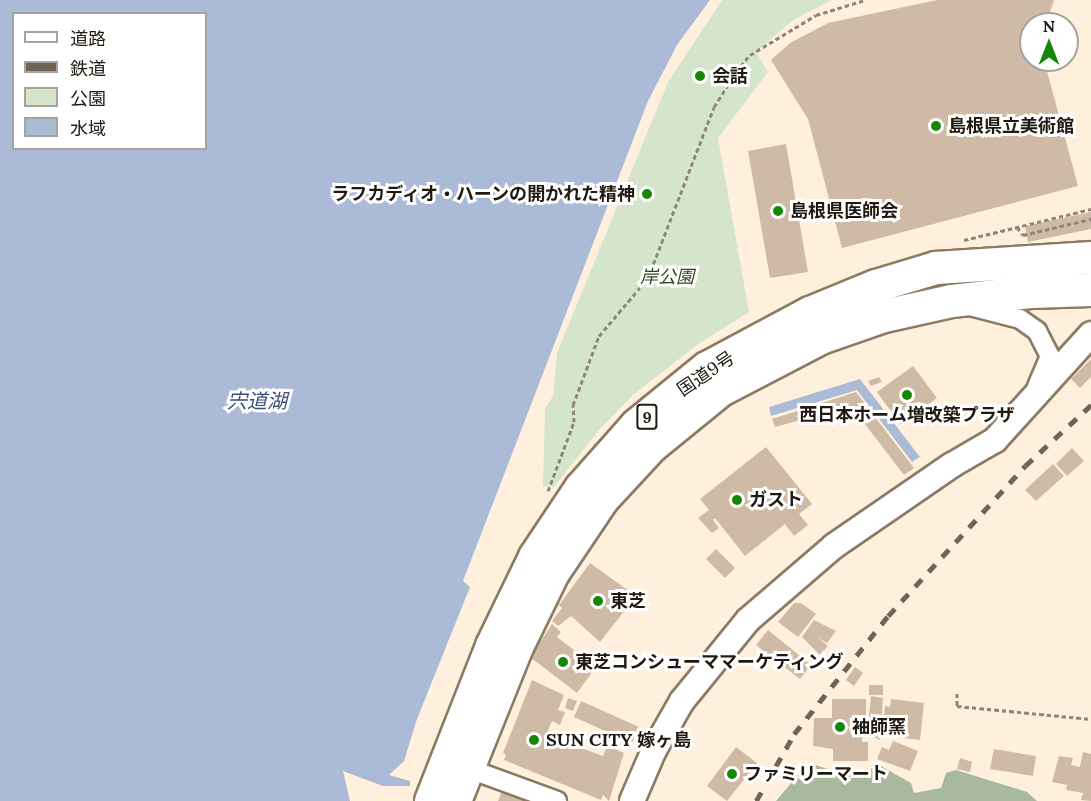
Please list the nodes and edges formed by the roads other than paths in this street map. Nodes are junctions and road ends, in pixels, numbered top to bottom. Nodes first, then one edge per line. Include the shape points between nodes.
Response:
1 (1091, 256) edge
2 (1091, 290) edge
3 (952, 302) junction
4 (1091, 334) edge
5 (1023, 413) junction
6 (467, 768) junction
7 (431, 801) edge
8 (455, 801) edge
9 (557, 801) edge
10 (632, 801) edge

1 - 7 highway, 国道9号 / 9 via 936,268 876,286 810,312 707,368 637,425 581,488 535,557 492,646
2 - 3 highway, 国道9号 / 9 via 1032,292
3 - 5 street via 1020,319 1037,331 1045,343 1050,356
3 - 6 highway, 国道9号 / 9 via 884,316 820,338 721,390 652,446 602,500 553,573 516,649
4 - 5 street
5 - 10 street via 995,440 834,546 748,620 682,701 654,750
6 - 8 highway, 国道9号 / 9
6 - 9 street

